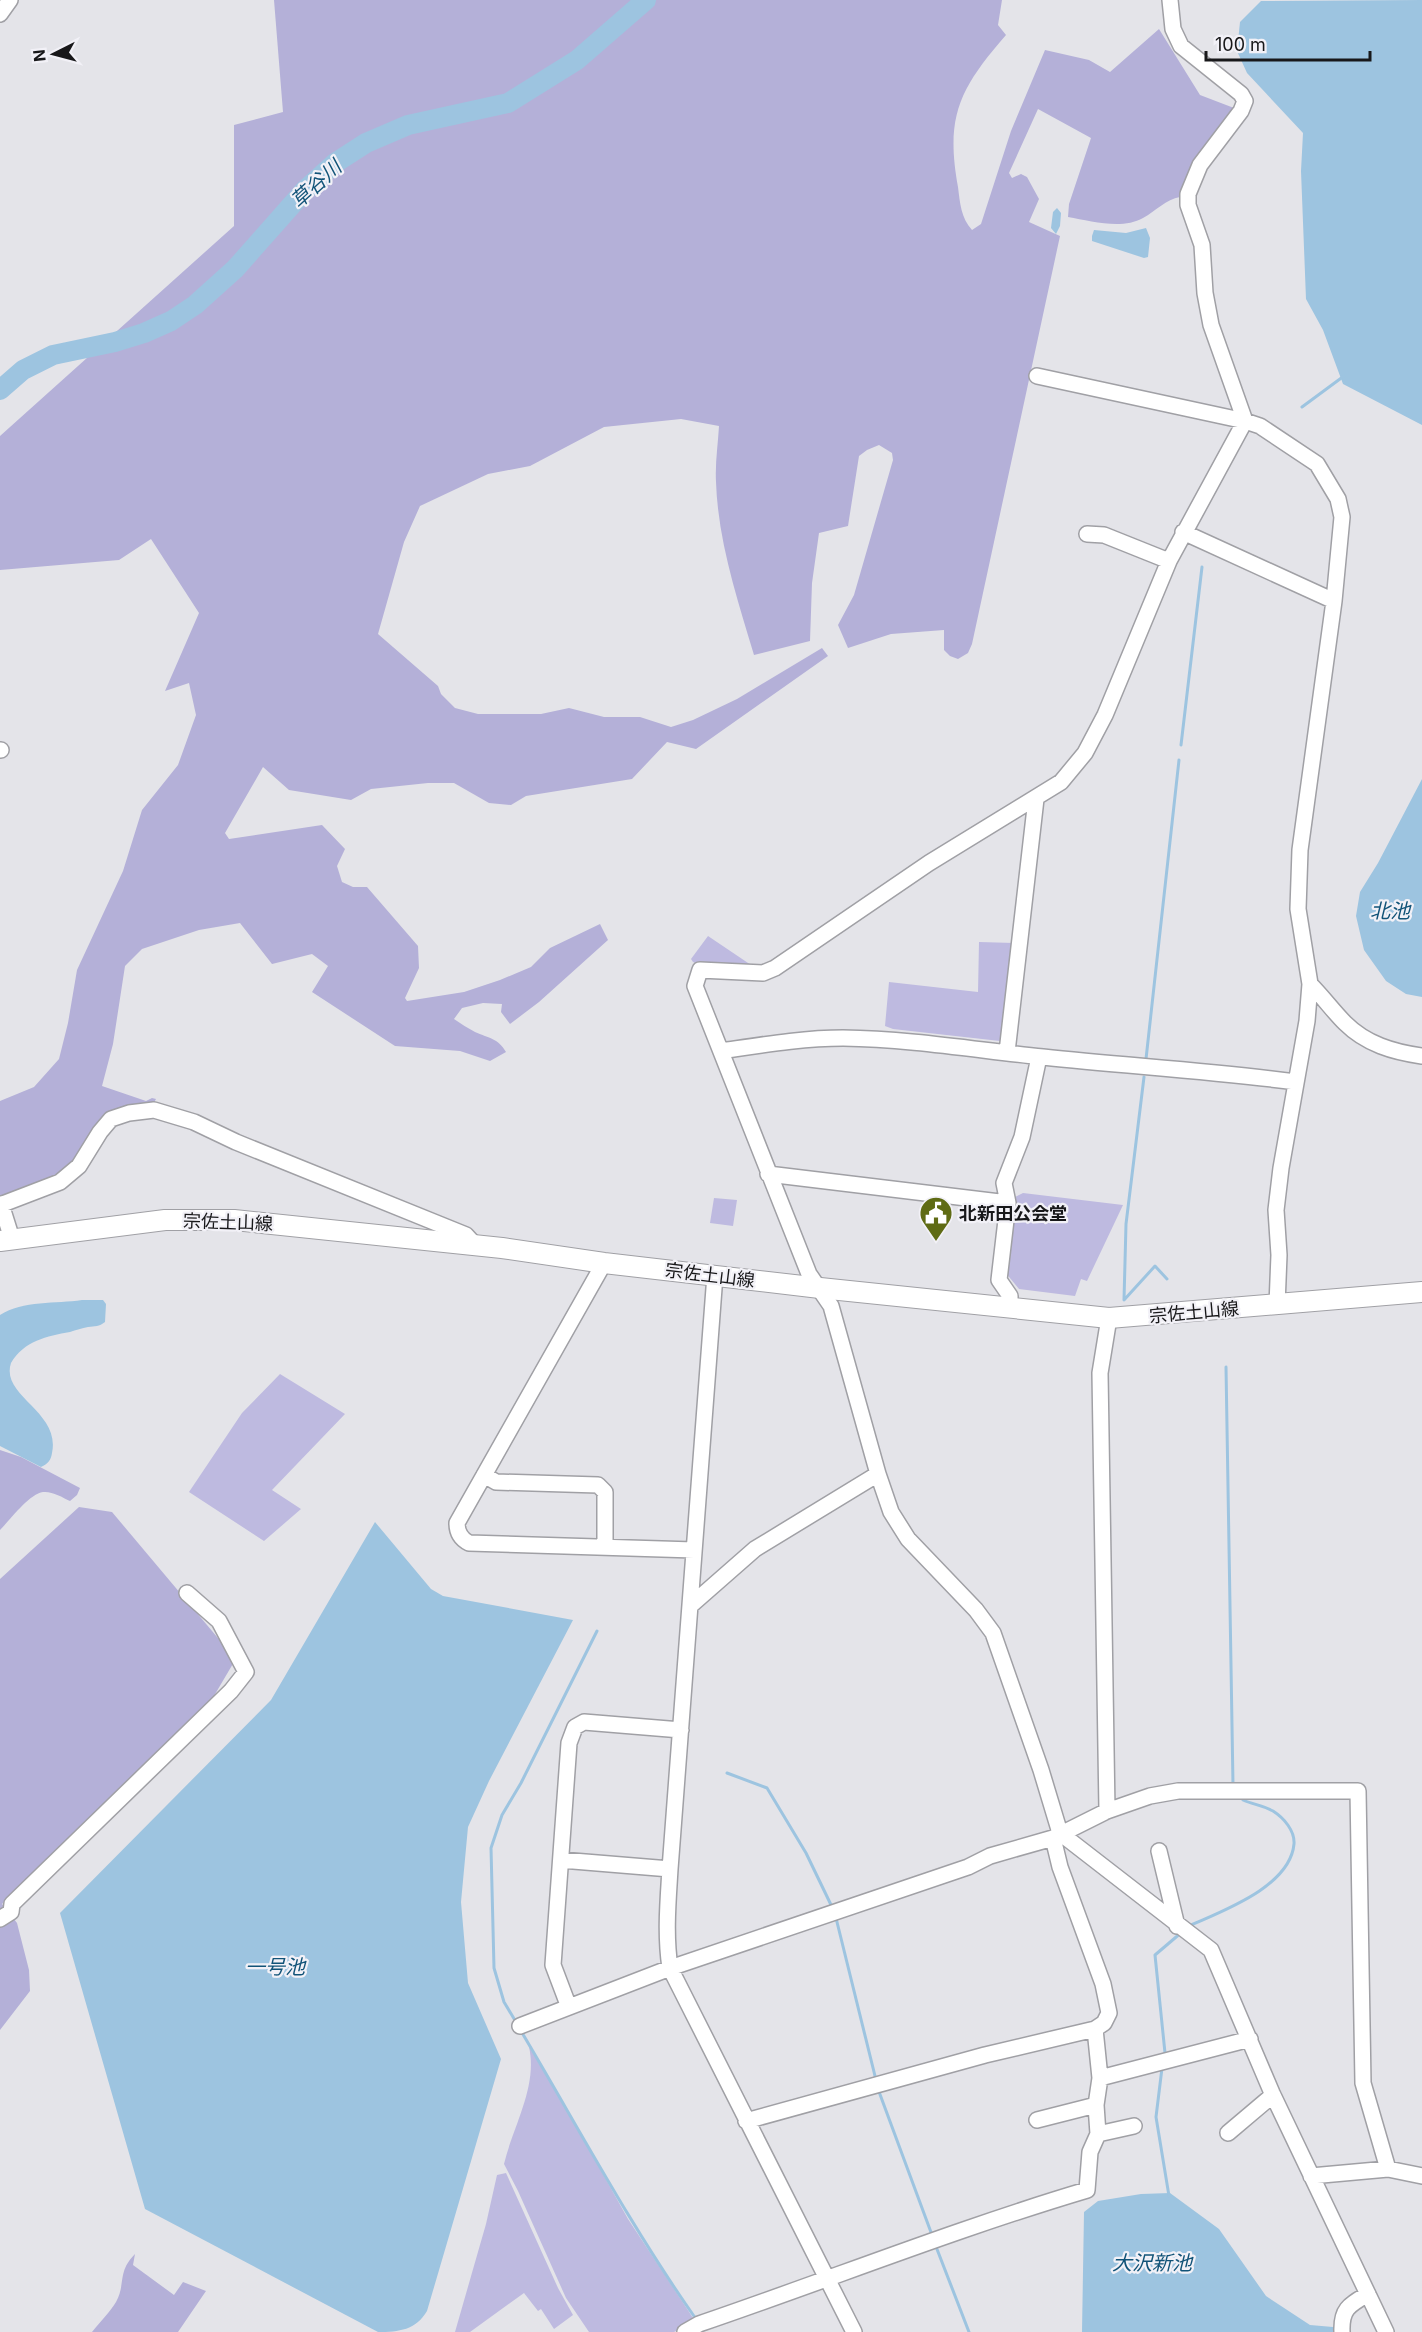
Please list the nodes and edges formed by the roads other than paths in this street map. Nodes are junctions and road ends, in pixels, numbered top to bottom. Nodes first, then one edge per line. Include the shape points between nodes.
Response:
1 (10, 0) edge
2 (1170, 0) edge
3 (0, 14) edge
4 (1037, 376) dead end
5 (1245, 421) junction
6 (1183, 532) junction
7 (1087, 534) dead end
8 (1169, 561) junction
9 (1334, 601) junction
10 (1036, 799) junction
11 (1310, 984) junction
12 (722, 1051) junction
13 (1007, 1052) junction
14 (1422, 1056) edge
15 (1039, 1057) junction
16 (1296, 1082) junction
17 (768, 1173) junction
18 (1008, 1203) junction
19 (1, 1204) edge
20 (6, 1240) edge
21 (477, 1247) junction
22 (604, 1263) junction
23 (714, 1275) junction
24 (820, 1288) junction
25 (1422, 1292) edge
26 (1276, 1305) junction
27 (1010, 1308) junction
28 (1108, 1318) junction
29 (878, 1474) junction
30 (484, 1475) junction
31 (605, 1546) junction
32 (694, 1550) junction
33 (187, 1593) dead end
34 (690, 1606) junction
35 (681, 1730) junction
36 (1107, 1811) junction
37 (1056, 1835) junction
38 (1159, 1851) dead end
39 (561, 1860) junction
40 (670, 1869) junction
41 (0, 1919) edge
42 (1177, 1926) junction
43 (670, 1968) junction
44 (567, 2002) dead end
45 (520, 2026) dead end
46 (1095, 2029) junction
47 (1250, 2039) junction
48 (1100, 2078) junction
49 (1273, 2095) junction
50 (1096, 2105) junction
51 (1037, 2120) dead end
52 (746, 2121) junction
53 (1134, 2126) dead end
54 (1228, 2133) dead end
55 (1098, 2134) junction
56 (1388, 2169) junction
57 (1311, 2176) junction
58 (1422, 2176) edge
59 (828, 2280) junction
60 (1368, 2294) junction
61 (685, 2332) edge
62 (855, 2332) edge
63 (1342, 2332) edge
64 (1386, 2332) edge

1 - 3 street
2 - 5 street via 1173,29 1181,46 1245,101 1200,165 1188,194 1202,244 1211,325
4 - 5 street
5 - 6 street
5 - 9 street via 1260,426 1317,464 1338,499 1341,517
6 - 8 street
6 - 9 street
7 - 8 street via 1104,535
8 - 10 street via 1105,715 1085,753 1061,782
9 - 11 street via 1297,882
10 - 12 street via 929,863 775,968 763,974 700,970 695,986
10 - 13 street
11 - 14 street via 1346,1024 1373,1044
11 - 16 street
12 - 13 street via 842,1038
12 - 17 street
13 - 15 street
15 - 16 street via 1204,1070
15 - 18 street via 1022,1137 1004,1183
16 - 26 street via 1276,1210
17 - 18 street
17 - 24 street via 809,1274
18 - 27 street via 999,1280 1010,1296
19 - 20 street
19 - 21 street via 60,1182 79,1166 111,1119 154,1110 194,1122 466,1235
20 - 21 main road, 宗佐土山線 via 165,1220 234,1220
21 - 22 main road, 宗佐土山線
22 - 23 main road, 宗佐土山線
22 - 30 street
23 - 24 main road, 宗佐土山線
23 - 32 street
24 - 27 main road, 宗佐土山線
24 - 29 street via 831,1306
25 - 26 main road, 宗佐土山線
26 - 28 main road, 宗佐土山線
27 - 28 main road, 宗佐土山線
28 - 36 street via 1100,1373
29 - 34 street via 755,1549
29 - 37 street via 899,1527 993,1633 1041,1770
30 - 31 street via 496,1482 597,1485 605,1492
30 - 31 street via 457,1523 466,1541
31 - 32 street
32 - 34 street
33 - 41 street via 219,1621 246,1672
34 - 35 street
35 - 39 street via 584,1722 574,1727 569,1743
35 - 40 street
36 - 37 street
36 - 56 street via 1178,1791 1358,1791 1363,2083
37 - 42 street
37 - 43 street
37 - 46 street via 1060,1867 1102,1984 1108,2013 1104,2023
38 - 42 street
39 - 40 street
39 - 44 street via 553,1965
40 - 43 street via 666,1934
42 - 47 street via 1210,1950
43 - 45 street
43 - 52 street
46 - 48 street
46 - 52 street via 995,2052
47 - 48 street
47 - 49 street
48 - 50 street
49 - 54 street
49 - 57 street
50 - 51 street
50 - 55 street
52 - 59 street
53 - 55 street
55 - 59 street via 1090,2152 1087,2190 1007,2214
56 - 57 street
56 - 58 street
57 - 60 street
59 - 61 street
59 - 62 street
60 - 63 street via 1348,2305
60 - 64 street

